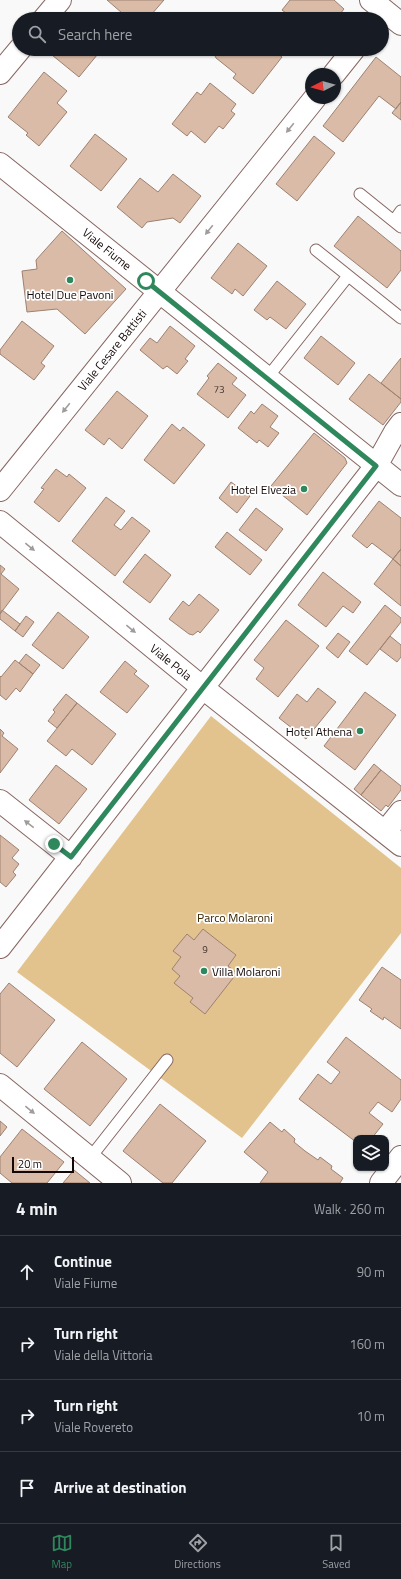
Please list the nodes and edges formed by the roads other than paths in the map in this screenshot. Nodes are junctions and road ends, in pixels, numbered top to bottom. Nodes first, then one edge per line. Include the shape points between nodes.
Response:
1 (60, 0) edge
2 (50, 12) edge
3 (14, 56) edge
4 (348, 56) edge
5 (339, 68) edge
6 (0, 73) edge
7 (310, 104) edge
8 (0, 164) edge
9 (360, 194) dead end
10 (401, 211) edge
11 (397, 224) edge
12 (316, 250) dead end
13 (348, 276) junction
14 (160, 291) junction
15 (401, 318) edge
16 (267, 378) junction
17 (401, 424) edge
18 (401, 451) edge
19 (376, 466) junction
20 (401, 485) edge
21 (0, 490) edge
22 (0, 522) edge
23 (203, 688) junction
24 (0, 801) edge
25 (401, 812) edge
26 (393, 839) edge
27 (71, 857) junction
28 (0, 947) edge
29 (167, 1060) dead end
30 (0, 1085) edge
31 (401, 1157) edge
32 (90, 1158) junction
33 (120, 1183) edge
34 (381, 1183) edge

1 - 2 street
3 - 6 street
4 - 5 street
7 -> 14 street, Viale Cesare Battisti
8 - 14 street, Viale Fiume
9 - 11 lane
10 - 11 lane
12 - 13 lane
13 - 15 lane
13 - 16 lane
14 - 16 street, Viale Fiume
14 -> 21 street, Viale Cesare Battisti
16 - 19 street, Viale Fiume
17 - 19 street
18 - 19 street
19 - 20 street, Viale Fiume
19 - 23 street
22 -> 23 street, Viale Pola
23 - 26 street, Viale Pola
23 - 27 street
27 -> 24 street
25 - 26 street
27 - 28 street
29 - 32 lane
30 -> 32 street
31 - 34 street
32 - 33 street

